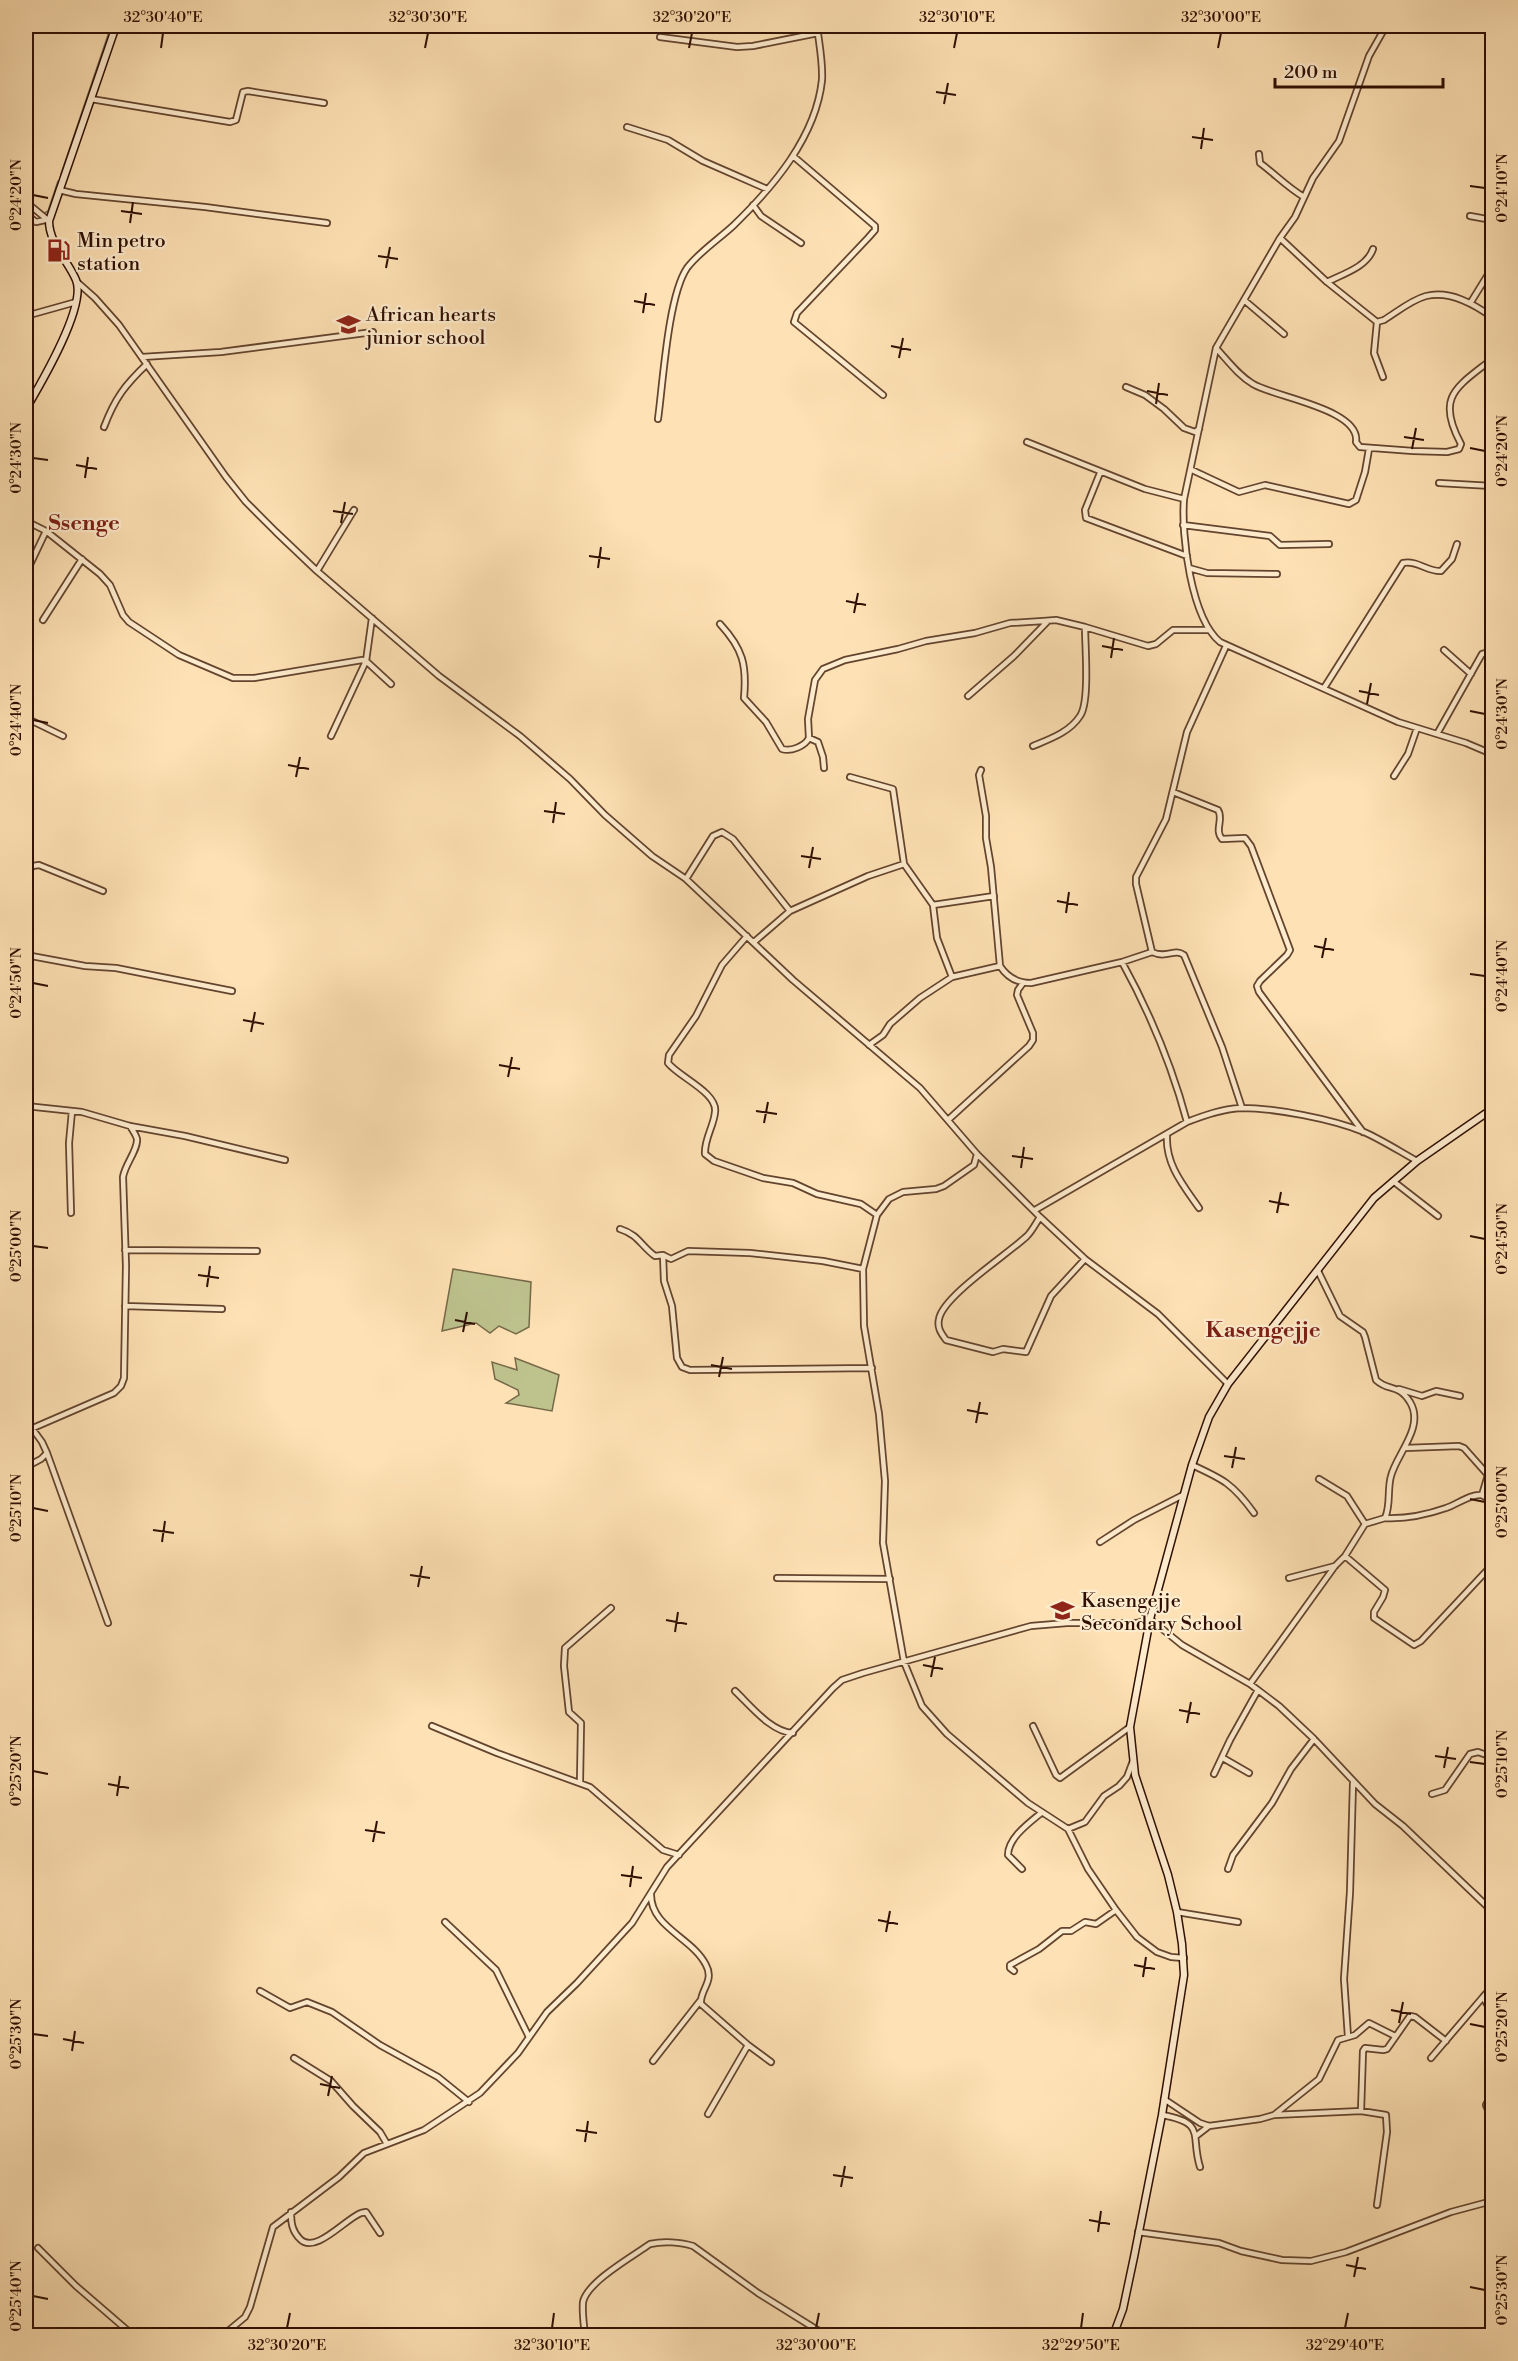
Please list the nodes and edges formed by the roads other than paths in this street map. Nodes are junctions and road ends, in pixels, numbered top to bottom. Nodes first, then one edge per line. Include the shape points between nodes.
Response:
1 (116, 26) edge
2 (333, 26) edge
3 (817, 26) edge
4 (1386, 26) edge
5 (342, 28) dead end
6 (818, 33) junction
7 (660, 37) dead end
8 (91, 99) junction
9 (324, 104) dead end
10 (627, 127) dead end
11 (1259, 154) dead end
12 (793, 156) junction
13 (767, 189) junction
14 (59, 190) junction
15 (1305, 197) junction
16 (26, 202) edge
17 (753, 205) junction
18 (26, 214) edge
19 (1470, 216) dead end
20 (47, 220) junction
21 (1492, 220) edge
22 (327, 223) dead end
23 (1280, 238) junction
24 (801, 243) dead end
25 (1373, 249) dead end
26 (1492, 267) edge
27 (77, 282) junction
28 (1327, 282) junction
29 (1244, 300) junction
30 (76, 302) junction
31 (1471, 302) junction
32 (26, 316) edge
33 (1492, 317) edge
34 (1377, 321) junction
35 (373, 332) dead end
36 (1284, 334) dead end
37 (1216, 348) junction
38 (142, 357) junction
39 (1492, 359) edge
40 (147, 364) junction
41 (1383, 377) dead end
42 (1126, 387) dead end
43 (883, 395) dead end
44 (26, 409) edge
45 (658, 419) dead end
46 (104, 427) dead end
47 (1199, 429) junction
48 (1027, 442) dead end
49 (1369, 449) junction
50 (1192, 470) junction
51 (1100, 473) junction
52 (1439, 483) dead end
53 (1492, 486) edge
54 (1184, 499) junction
55 (354, 510) dead end
56 (26, 521) edge
57 (1183, 525) junction
58 (46, 531) junction
59 (1329, 544) dead end
60 (1457, 544) dead end
61 (1187, 556) junction
62 (82, 559) junction
63 (1189, 568) junction
64 (27, 571) edge
65 (317, 571) junction
66 (1277, 573) dead end
67 (372, 618) junction
68 (43, 620) dead end
69 (1048, 621) junction
70 (720, 624) dead end
71 (1085, 627) junction
72 (1209, 630) junction
73 (1226, 646) junction
74 (1444, 650) dead end
75 (1490, 652) dead end
76 (366, 661) junction
77 (1471, 674) junction
78 (391, 684) dead end
79 (1324, 688) junction
80 (968, 696) dead end
81 (26, 718) edge
82 (1417, 728) junction
83 (1437, 734) junction
84 (63, 736) dead end
85 (332, 736) dead end
86 (809, 738) junction
87 (1033, 747) dead end
88 (1492, 754) edge
89 (824, 768) dead end
90 (981, 770) dead end
91 (1394, 776) dead end
92 (850, 777) dead end
93 (1173, 792) junction
94 (904, 864) junction
95 (28, 867) edge
96 (686, 879) junction
97 (26, 891) edge
98 (103, 891) dead end
99 (994, 896) junction
100 (933, 905) junction
101 (790, 911) junction
102 (747, 936) junction
103 (754, 942) junction
104 (1152, 952) junction
105 (26, 954) edge
106 (1122, 962) junction
107 (1000, 966) junction
108 (952, 977) junction
109 (1023, 983) junction
110 (232, 991) dead end
111 (869, 1045) junction
112 (26, 1106) edge
113 (1242, 1108) junction
114 (1492, 1109) edge
115 (72, 1111) junction
116 (948, 1120) junction
117 (1187, 1122) junction
118 (130, 1126) junction
119 (1363, 1132) junction
120 (1167, 1134) junction
121 (977, 1154) junction
122 (285, 1160) dead end
123 (1417, 1161) junction
124 (1393, 1180) junction
125 (1199, 1208) dead end
126 (1035, 1210) junction
127 (71, 1213) dead end
128 (877, 1215) junction
129 (1438, 1216) dead end
130 (1040, 1217) junction
131 (620, 1229) dead end
132 (125, 1250) junction
133 (257, 1251) dead end
134 (663, 1255) junction
135 (1085, 1259) junction
136 (863, 1269) junction
137 (1318, 1271) junction
138 (125, 1306) junction
139 (222, 1309) dead end
140 (872, 1368) junction
141 (1228, 1384) junction
142 (1399, 1389) junction
143 (1460, 1396) dead end
144 (26, 1420) edge
145 (33, 1428) junction
146 (1405, 1448) junction
147 (47, 1453) junction
148 (1192, 1464) junction
149 (26, 1467) edge
150 (1319, 1479) dead end
151 (1482, 1495) junction
152 (1183, 1496) junction
153 (1492, 1503) edge
154 (1254, 1513) dead end
155 (1385, 1518) junction
156 (1365, 1524) junction
157 (1100, 1542) dead end
158 (1345, 1556) junction
159 (1492, 1565) edge
160 (1335, 1566) junction
161 (777, 1578) dead end
162 (1289, 1578) dead end
163 (890, 1580) junction
164 (611, 1608) dead end
165 (1150, 1619) junction
166 (108, 1623) dead end
167 (904, 1662) junction
168 (1250, 1684) junction
169 (1258, 1690) junction
170 (735, 1691) dead end
171 (26, 1718) edge
172 (28, 1725) dead end
173 (432, 1726) dead end
174 (1033, 1726) dead end
175 (1130, 1727) junction
176 (793, 1733) junction
177 (1314, 1739) junction
178 (1492, 1757) edge
179 (1223, 1758) junction
180 (1133, 1761) junction
181 (1249, 1773) dead end
182 (1214, 1774) dead end
183 (580, 1782) junction
184 (1353, 1783) junction
185 (1432, 1794) dead end
186 (1041, 1813) junction
187 (1068, 1829) junction
188 (679, 1856) junction
189 (1022, 1869) dead end
190 (1228, 1869) dead end
191 (651, 1892) junction
192 (1116, 1910) junction
193 (1492, 1911) edge
194 (1177, 1912) junction
195 (445, 1922) dead end
196 (1238, 1922) dead end
197 (1184, 1958) junction
198 (1014, 1971) dead end
199 (1492, 1987) edge
200 (260, 1991) dead end
201 (1483, 1997) junction
202 (700, 2001) junction
203 (1492, 2013) edge
204 (1395, 2036) junction
205 (529, 2037) junction
206 (1347, 2037) junction
207 (1446, 2041) junction
208 (748, 2045) junction
209 (294, 2058) dead end
210 (1431, 2058) dead end
211 (653, 2061) dead end
212 (771, 2062) dead end
213 (1492, 2094) edge
214 (1164, 2100) junction
215 (469, 2102) junction
216 (1361, 2111) junction
217 (708, 2114) dead end
218 (1162, 2115) junction
219 (1274, 2115) junction
220 (1492, 2120) edge
221 (1209, 2126) junction
222 (1196, 2136) junction
223 (387, 2144) junction
224 (1200, 2167) dead end
225 (1492, 2203) edge
226 (1377, 2205) dead end
227 (291, 2212) junction
228 (1138, 2232) junction
229 (380, 2234) dead end
230 (38, 2248) dead end
231 (134, 2336) edge
232 (222, 2336) edge
233 (585, 2336) edge
234 (827, 2336) edge
235 (1113, 2336) edge

1 - 8 street
2 - 5 street
3 - 6 street
4 - 15 street via 1369,56 1343,131
6 - 7 street via 737,47
6 - 12 street via 822,70 819,96
8 - 9 street via 230,122 236,120 243,92 248,91
8 - 14 street
10 - 13 street via 668,140 703,161
11 - 15 street via 1260,163
12 - 13 street
12 - 43 street via 875,226 797,313 794,322
13 - 17 street
14 - 20 street
14 - 22 street
15 - 23 street
16 - 20 street
17 - 24 street via 761,216
17 - 45 street via 687,269 673,309
18 - 20 street via 36,222
19 - 21 street
20 - 27 street
23 - 28 street
23 - 29 street
25 - 28 street via 1361,264
26 - 31 street
27 - 30 street
27 - 38 street via 95,298
28 - 34 street
29 - 36 street
29 - 37 street
30 - 32 street
30 - 44 street via 68,329
31 - 33 street
31 - 34 street via 1426,296
34 - 41 street via 1374,353
35 - 38 street via 221,352
37 - 47 street
37 - 49 street via 1252,384 1309,402 1346,422 1354,429 1358,446
38 - 40 street
39 - 49 street via 1466,379 1452,398 1448,416 1461,444 1459,450
40 - 46 street via 122,389
40 - 65 street via 246,502
42 - 47 street via 1158,404 1187,430
47 - 50 street
48 - 51 street
49 - 50 street via 1356,500 1349,504 1265,485 1239,492
50 - 54 street
51 - 54 street
51 - 61 street via 1084,510 1086,518
52 - 53 street
54 - 57 street
55 - 65 street
56 - 58 street
57 - 59 street via 1270,536 1280,545
57 - 61 street
58 - 62 street
58 - 64 street
60 - 79 street via 1452,560 1441,571 1403,563
61 - 63 street
62 - 68 street
62 - 76 street via 110,585 129,622 179,655 233,678
63 - 66 street via 1207,573
63 - 72 street
65 - 67 street
67 - 76 street
67 - 96 street via 439,676 520,736 652,856
69 - 71 street
69 - 80 street
69 - 86 street via 1010,623 926,640 829,666 819,674 812,688
70 - 86 street via 738,646 746,684 744,698 782,749 804,744
71 - 72 street via 1148,646 1156,645 1173,630
71 - 87 street via 1082,715 1067,729
72 - 73 street
73 - 79 street
73 - 93 street via 1187,732
74 - 77 street
75 - 77 street via 1482,654
76 - 78 street
76 - 85 street
77 - 83 street
79 - 82 street
81 - 84 street
82 - 83 street
82 - 91 street via 1408,754
83 - 88 street
86 - 89 street via 818,742
90 - 99 street
92 - 94 street via 893,789
93 - 104 street via 1166,819 1136,877
93 - 119 street via 1218,810 1222,839 1245,838 1251,846 1290,950 1260,981 1259,992
94 - 100 street
94 - 101 street
95 - 97 street
95 - 98 street via 39,865
96 - 101 street via 712,836 722,832 733,839
96 - 102 street
99 - 100 street
99 - 107 street
100 - 108 street via 937,938
101 - 103 street
102 - 103 street
102 - 128 street via 722,964 696,1016 669,1055 668,1063 674,1071 714,1102 716,1110 705,1154 714,1161 763,1178 861,1204
103 - 111 street
104 - 106 street
104 - 113 street via 1162,956 1176,952 1184,955
105 - 110 street
106 - 109 street
106 - 117 street via 1168,1059
107 - 108 street
107 - 109 street
108 - 111 street via 920,998
109 - 116 street via 1017,995 1033,1040
111 - 116 street via 920,1088
112 - 115 street
113 - 117 street via 1212,1112
113 - 119 street via 1299,1115
114 - 123 street
115 - 118 street
115 - 127 street
116 - 121 street
117 - 120 street
118 - 122 street
118 - 132 street via 137,1139 123,1178
119 - 123 street
120 - 125 street via 1169,1160
120 - 126 street
121 - 126 street
121 - 128 street via 974,1165 944,1186 903,1192 889,1199
123 - 124 street
124 - 129 street
124 - 137 street via 1358,1217
126 - 130 street
128 - 136 street
130 - 135 street
130 - 135 street via 1029,1234 959,1292 939,1316 938,1328 946,1340 993,1352 1026,1352 1051,1296
131 - 134 street via 639,1239 655,1256
132 - 133 street
132 - 138 street
134 - 136 street via 671,1259 688,1251 750,1253
134 - 140 street via 677,1358 682,1366 690,1370
135 - 141 street via 1158,1314
136 - 140 street via 864,1326
137 - 141 street
137 - 142 street via 1342,1319 1365,1337 1376,1380
138 - 139 street
138 - 145 street via 121,1386 114,1393
140 - 163 street via 885,1481 883,1543
141 - 148 street via 1209,1417
142 - 143 street via 1422,1396 1436,1391
142 - 146 street via 1409,1400 1414,1415
144 - 145 street
145 - 147 street
146 - 151 street via 1464,1448 1488,1474
146 - 155 street via 1391,1477
147 - 149 street
147 - 166 street
148 - 152 street
148 - 154 street via 1229,1483
150 - 156 street via 1347,1496
151 - 153 street
151 - 155 street via 1421,1515
152 - 157 street
152 - 165 street
155 - 156 street
156 - 158 street
158 - 159 street via 1384,1590 1374,1618 1414,1645
158 - 160 street
160 - 162 street
160 - 168 street
161 - 163 street
163 - 167 street
164 - 183 street via 565,1648 569,1712 581,1723
165 - 167 street via 1137,1623 1031,1626
165 - 168 street via 1182,1645
165 - 175 street
167 - 176 street via 842,1680
167 - 186 street via 922,1706 947,1734
168 - 169 street
169 - 177 street
169 - 179 street
170 - 176 street via 774,1727 783,1733
171 - 172 street
173 - 183 street
174 - 175 street via 1060,1778
175 - 180 street
176 - 188 street
177 - 184 street
177 - 190 street via 1233,1855
178 - 185 street via 1478,1752 1470,1754 1445,1790
179 - 181 street
179 - 182 street
180 - 187 street via 1127,1777 1104,1796 1085,1822
180 - 194 street
183 - 188 street via 663,1850
184 - 193 street
184 - 206 street via 1344,1979
186 - 187 street
186 - 189 street via 1008,1849 1008,1855
187 - 192 street via 1088,1869
188 - 191 street
191 - 202 street via 651,1907 708,1967 709,1979
191 - 205 street via 632,1923 547,2012
192 - 197 street via 1150,1948 1171,1958
192 - 198 street via 1096,1924 1084,1922 1071,1931 1062,1931 1010,1965
194 - 196 street
194 - 197 street
195 - 205 street via 496,1970
197 - 214 street via 1182,1999
199 - 201 street
200 - 215 street via 290,2008 307,2002 332,2012 380,2045 438,2077
201 - 203 street
201 - 207 street
202 - 208 street
202 - 211 street
204 - 206 street via 1371,2023
204 - 207 street via 1412,2016
204 - 216 street via 1383,2050 1364,2051
205 - 215 street
206 - 219 street via 1336,2042 1319,2079
207 - 210 street
208 - 212 street
208 - 217 street
209 - 223 street via 331,2081
213 - 220 street via 1486,2105
214 - 218 street
214 - 221 street
215 - 223 street via 434,2125
216 - 219 street
216 - 226 street via 1387,2118
218 - 222 street via 1187,2122
218 - 228 street
219 - 221 street
221 - 222 street
222 - 224 street
223 - 227 street via 364,2153
225 - 228 street via 1451,2212 1346,2252 1311,2261 1282,2260 1219,2243
227 - 229 street via 293,2230 307,2244 319,2242 366,2212
227 - 232 street via 273,2227 245,2317
228 - 235 street via 1129,2283
230 - 231 street
233 - 234 street via 585,2296 597,2282 650,2244 659,2242 693,2246

